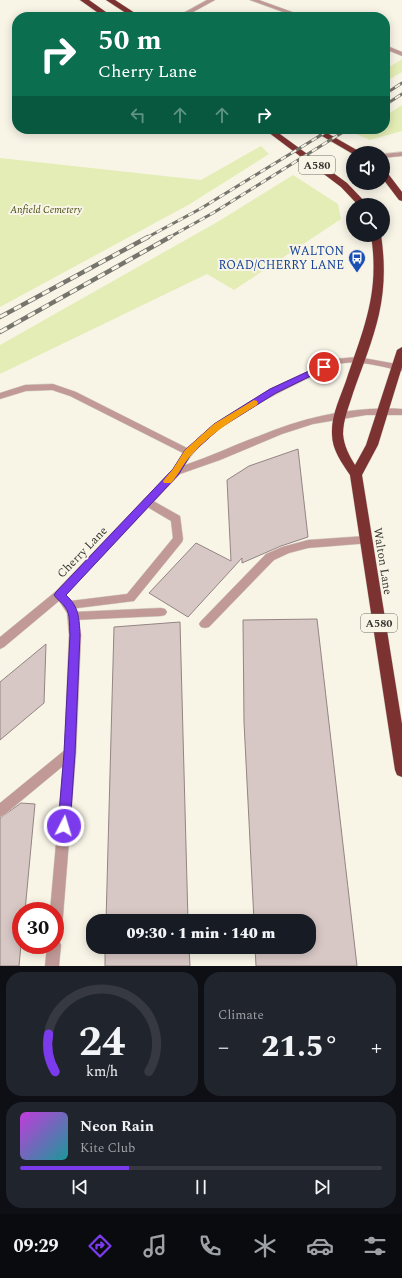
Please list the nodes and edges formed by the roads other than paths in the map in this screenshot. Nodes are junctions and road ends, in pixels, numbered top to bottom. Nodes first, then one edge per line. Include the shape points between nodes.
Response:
1 (84, 0) edge
2 (110, 0) edge
3 (212, 0) edge
4 (253, 0) edge
5 (102, 12) edge
6 (129, 12) edge
7 (189, 12) edge
8 (288, 12) edge
9 (390, 49) edge
10 (402, 54) edge
11 (275, 134) edge
12 (323, 134) edge
13 (346, 146) edge
14 (402, 154) edge
15 (390, 155) edge
16 (390, 181) edge
17 (401, 194) edge
18 (356, 198) edge
19 (378, 242) edge
20 (402, 350) edge
21 (358, 360) junction
22 (399, 368) edge
23 (0, 396) edge
24 (382, 410) junction
25 (402, 412) edge
26 (340, 415) junction
27 (188, 452) junction
28 (176, 472) junction
29 (356, 475) junction
30 (148, 502) junction
31 (366, 540) junction
32 (59, 595) junction
33 (72, 610) junction
34 (161, 612) dead end
35 (205, 624) dead end
36 (0, 644) edge
37 (70, 753) junction
38 (402, 770) edge
39 (0, 811) edge
40 (57, 902) edge
41 (53, 954) edge
42 (52, 966) edge

1 - 5 highway
2 - 6 highway
3 - 7 street
4 - 8 street
9 - 10 street
11 - 18 highway, A580 via 344,185
12 - 13 highway, A580
14 - 15 street
16 - 17 highway
19 - 21 highway, Walton Lane / A580 via 380,251 379,292 372,322
20 - 22 highway
21 - 22 street, Cherry Lane
21 - 26 highway, Walton Lane / A580
21 - 27 street, Cherry Lane via 337,361 273,391 217,426
22 - 24 highway
23 - 27 street via 24,388 53,387 73,394
24 - 25 street, Cherry Lane
24 - 26 street, Cherry Lane
24 - 29 highway via 372,445
26 - 28 street, Cherry Lane via 263,438
26 - 29 highway, Walton Lane / A580 via 337,439 341,452
27 - 28 street, Cherry Lane
28 - 30 street, Cherry Lane
29 - 31 highway, Walton Lane / A580
30 - 32 street, Cherry Lane
30 - 33 street via 176,519 178,539 130,598
31 - 35 street via 308,544 270,557
31 - 38 highway, Walton Lane / A580
32 - 33 street
32 - 36 street, Cherry Lane
33 - 34 street
33 - 37 street via 75,635
37 - 39 street
37 - 40 street
41 - 42 street

